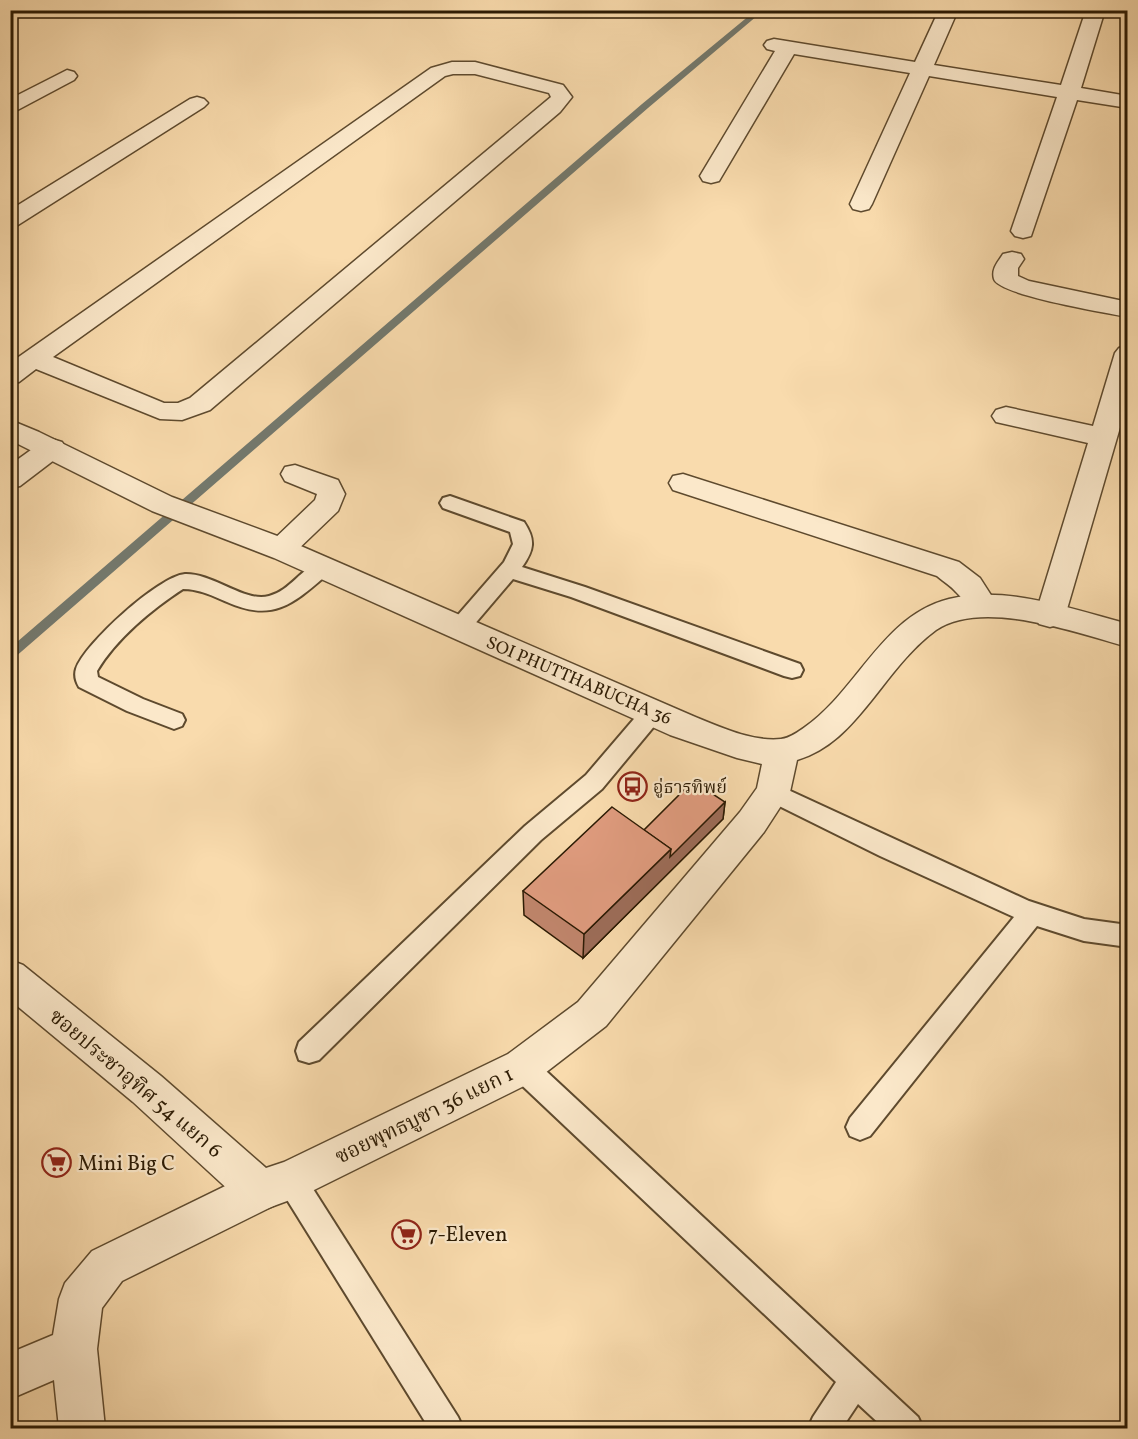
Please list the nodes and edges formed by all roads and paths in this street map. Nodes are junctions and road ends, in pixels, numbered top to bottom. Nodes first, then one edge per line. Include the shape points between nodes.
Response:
1 (949, 10) edge
2 (1096, 10) edge
3 (923, 69) junction
4 (67, 76) dead end
5 (1069, 92) junction
6 (1128, 102) edge
7 (197, 103) dead end
8 (10, 108) edge
9 (711, 176) dead end
10 (861, 204) dead end
11 (10, 220) edge
12 (1023, 231) dead end
13 (1012, 259) dead end
14 (1128, 310) edge
15 (1128, 353) edge
16 (34, 359) junction
17 (10, 376) edge
18 (1006, 416) dead end
19 (10, 429) edge
20 (1102, 437) junction
21 (52, 448) junction
22 (295, 474) dead end
23 (10, 479) edge
24 (683, 483) dead end
25 (450, 502) dead end
26 (281, 549) junction
27 (322, 568) junction
28 (508, 570) junction
29 (983, 606) junction
30 (1050, 616) junction
31 (459, 628) junction
32 (1128, 636) edge
33 (792, 670) dead end
34 (653, 712) junction
35 (174, 720) dead end
36 (782, 752) junction
37 (773, 792) junction
38 (1031, 914) junction
39 (1128, 936) edge
40 (10, 977) edge
41 (309, 1051) dead end
42 (522, 1067) junction
43 (860, 1127) dead end
44 (276, 1185) junction
45 (74, 1349) junction
46 (10, 1376) edge
47 (855, 1381) junction
48 (82, 1428) edge
49 (447, 1428) edge
50 (824, 1428) edge
51 (907, 1428) edge

1 - 3 street
2 - 5 street
3 - 5 street
3 - 9 street via 781,46
3 - 10 street
4 - 8 street
5 - 6 street
5 - 12 street
7 - 11 street
13 - 14 street via 1006,268 1006,280
15 - 20 street
16 - 16 street via 438,72 475,68 556,89 562,97 200,404 182,412 160,411
16 - 17 street
18 - 20 street
19 - 21 street, SOI PHUTTHABUCHA 36
20 - 30 street
21 - 23 street
21 - 26 street, SOI PHUTTHABUCHA 36 via 162,504
22 - 26 street via 328,487 331,494 328,504
24 - 29 street via 948,569 969,586
25 - 28 lane via 517,527 522,534 522,551
26 - 27 street, SOI PHUTTHABUCHA 36
27 - 31 street, SOI PHUTTHABUCHA 36
27 - 35 lane via 280,600 262,605 193,582 174,585 102,647 86,671 87,681
28 - 31 lane
28 - 33 lane
29 - 30 street, SOI PHUTTHABUCHA 36
29 - 36 street, SOI PHUTTHABUCHA 36 via 951,610 922,622 831,724 807,743
30 - 32 street, SOI PHUTTHABUCHA 36
31 - 34 street, SOI PHUTTHABUCHA 36
34 - 36 street, SOI PHUTTHABUCHA 36 via 754,750
34 - 41 lane via 594,782 533,833
36 - 37 street, ซอยพุทธบูชา 36 แยก 1
37 - 38 lane via 880,846
37 - 42 street, ซอยพุทธบูชา 36 แยก 1 via 592,1014
38 - 39 lane via 1107,935
38 - 43 lane
40 - 44 street, ซอยประชาอุทิศ 54 แยก 6 via 147,1089
42 - 44 street, ซอยพุทธบูชา 36 แยก 1
42 - 47 lane
44 - 45 street, ซอยพุทธบูชา 36 แยก 1 via 107,1266 81,1299
44 - 49 lane
45 - 46 street
45 - 48 street, ซอยพุทธบูชา 36 แยก 1
47 - 50 lane
47 - 51 lane

